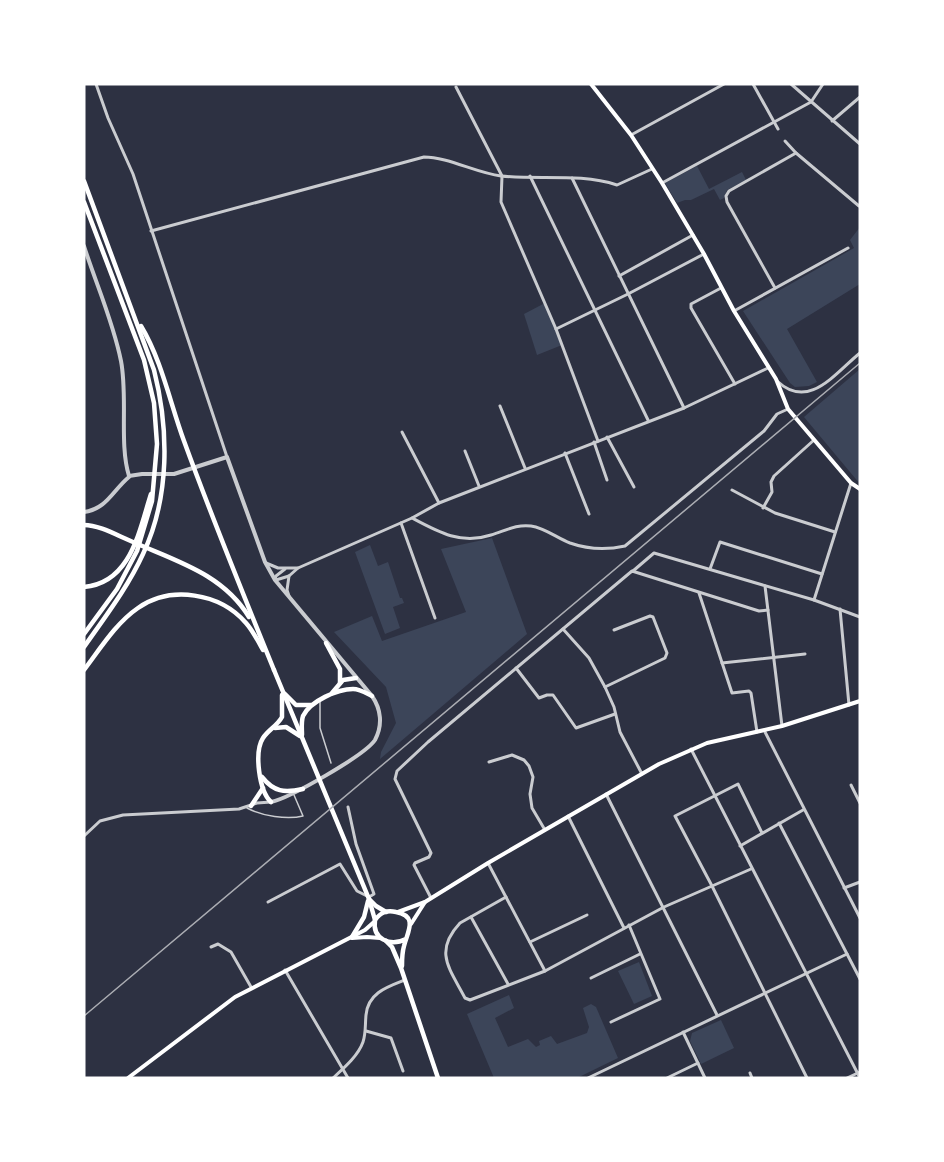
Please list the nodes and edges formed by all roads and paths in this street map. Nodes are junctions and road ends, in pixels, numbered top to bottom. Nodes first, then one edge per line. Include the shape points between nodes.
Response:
1 (96, 84) edge
2 (591, 84) edge
3 (724, 84) edge
4 (753, 84) edge
5 (792, 84) edge
6 (823, 84) edge
7 (456, 87) dead end
8 (860, 97) edge
9 (811, 102) junction
10 (774, 121) junction
11 (832, 121) junction
12 (778, 129) dead end
13 (631, 135) junction
14 (785, 141) dead end
15 (860, 144) edge
16 (796, 153) junction
17 (652, 169) junction
18 (502, 176) junction
19 (530, 177) junction
20 (572, 178) junction
21 (84, 181) edge
22 (662, 183) junction
23 (84, 202) edge
24 (859, 206) edge
25 (151, 231) junction
26 (693, 235) junction
27 (848, 248) dead end
28 (84, 249) edge
29 (704, 254) junction
30 (619, 276) junction
31 (721, 288) junction
32 (775, 288) junction
33 (628, 294) junction
34 (594, 311) junction
35 (734, 311) junction
36 (135, 316) junction
37 (556, 330) junction
38 (860, 353) edge
39 (768, 368) junction
40 (776, 380) junction
41 (735, 384) junction
42 (500, 406) dead end
43 (684, 408) junction
44 (788, 409) junction
45 (648, 421) junction
46 (402, 432) dead end
47 (607, 437) junction
48 (814, 440) junction
49 (596, 442) junction
50 (465, 451) dead end
51 (565, 453) junction
52 (227, 457) junction
53 (525, 468) junction
54 (129, 476) junction
55 (607, 480) dead end
56 (850, 483) junction
57 (479, 486) junction
58 (634, 487) dead end
59 (860, 489) edge
60 (732, 490) dead end
61 (439, 502) junction
62 (763, 508) junction
63 (84, 512) edge
64 (589, 514) dead end
65 (412, 518) junction
66 (401, 523) junction
67 (84, 525) edge
68 (835, 532) junction
69 (135, 551) junction
70 (265, 562) junction
71 (298, 568) junction
72 (285, 569) junction
73 (710, 569) junction
74 (632, 571) junction
75 (822, 574) junction
76 (289, 576) junction
77 (275, 580) junction
78 (765, 586) junction
79 (84, 587) edge
80 (699, 593) junction
81 (290, 600) junction
82 (814, 600) junction
83 (840, 608) junction
84 (768, 610) junction
85 (860, 617) edge
86 (435, 618) dead end
87 (256, 629) junction
88 (563, 629) junction
89 (614, 630) dead end
90 (84, 634) edge
91 (326, 643) junction
92 (84, 647) edge
93 (806, 654) dead end
94 (774, 657) junction
95 (722, 663) junction
96 (516, 668) junction
97 (84, 670) edge
98 (274, 670) junction
99 (356, 678) junction
100 (340, 683) junction
101 (605, 687) junction
102 (281, 689) junction
103 (345, 690) junction
104 (332, 693) junction
105 (372, 696) junction
106 (320, 700) junction
107 (860, 701) edge
108 (311, 705) junction
109 (849, 705) junction
110 (616, 714) junction
111 (782, 726) junction
112 (274, 728) junction
113 (764, 730) junction
114 (757, 732) junction
115 (302, 738) junction
116 (691, 749) junction
117 (489, 762) dead end
118 (331, 763) dead end
119 (642, 774) junction
120 (851, 785) dead end
121 (265, 786) junction
122 (303, 789) junction
123 (294, 794) junction
124 (606, 794) junction
125 (714, 795) junction
126 (271, 802) junction
127 (860, 803) edge
128 (249, 807) junction
129 (348, 807) dead end
130 (804, 809) junction
131 (568, 816) junction
132 (779, 823) junction
133 (545, 830) junction
134 (762, 833) junction
135 (84, 836) edge
136 (740, 846) junction
137 (488, 863) junction
138 (751, 869) junction
139 (860, 882) edge
140 (712, 886) junction
141 (844, 888) junction
142 (506, 897) junction
143 (369, 898) junction
144 (431, 898) junction
145 (268, 902) dead end
146 (425, 902) junction
147 (664, 907) junction
148 (386, 912) junction
149 (396, 912) junction
150 (587, 915) dead end
151 (471, 917) junction
152 (860, 918) edge
153 (375, 921) junction
154 (411, 924) junction
155 (629, 925) junction
156 (624, 928) junction
157 (350, 938) junction
158 (383, 939) junction
159 (406, 939) junction
160 (530, 942) junction
161 (211, 946) dead end
162 (640, 954) junction
163 (847, 954) junction
164 (401, 968) junction
165 (285, 970) junction
166 (545, 971) junction
167 (805, 974) junction
168 (591, 978) dead end
169 (860, 979) edge
170 (405, 980) junction
171 (508, 984) junction
172 (251, 987) junction
173 (765, 992) junction
174 (717, 1015) junction
175 (611, 1022) dead end
176 (366, 1031) junction
177 (683, 1032) junction
178 (698, 1063) junction
179 (343, 1069) junction
180 (403, 1071) dead end
181 (859, 1072) edge
182 (750, 1073) dead end
183 (128, 1078) edge
184 (333, 1078) edge
185 (348, 1078) edge
186 (438, 1078) edge
187 (588, 1078) edge
188 (667, 1078) edge
189 (705, 1078) edge
190 (752, 1078) edge
191 (807, 1078) edge
192 (847, 1078) edge
193 (860, 1078) edge

1 - 25 street via 133,174
2 - 13 main road
3 - 13 street
4 - 10 street
5 - 9 street
6 - 9 street
7 - 18 street
8 - 11 street
9 - 10 street
9 - 11 street
10 - 12 street
10 - 22 street
11 - 15 street
13 - 17 main road
14 - 16 street
16 - 24 street
16 - 32 street via 726,196
17 - 20 street via 617,185 599,179
17 - 22 main road
18 - 19 street
18 - 25 street via 424,157
18 - 37 street via 501,202
19 - 20 street
19 - 34 street
20 - 30 street
21 - 36 main road
22 - 26 main road
23 - 69 main road via 151,384 156,467 152,501
25 - 52 street
26 - 29 main road
26 - 30 street
27 - 32 street
28 - 54 street via 121,362 125,464
29 - 31 main road
29 - 33 street
30 - 33 street
31 - 35 main road
31 - 41 street via 690,306
32 - 35 street
33 - 34 street
33 - 43 street
34 - 37 street
34 - 45 street
35 - 39 main road
36 - 87 main road via 164,378 195,472
36 - 92 main road via 161,400 163,480 144,554
37 - 49 street
38 - 40 street via 816,390 799,393
39 - 40 main road
39 - 41 street
40 - 44 main road
41 - 43 street
42 - 53 street
43 - 45 street
44 - 48 main road
44 - 65 street via 777,414 764,431 649,529 615,549 585,547 533,526 469,540 440,533
45 - 47 street
46 - 61 street
47 - 49 street
47 - 58 street
48 - 56 main road
48 - 62 street via 774,476
49 - 51 street
49 - 55 street
50 - 57 street
51 - 53 street
51 - 64 street
52 - 54 street via 174,474
52 - 70 street
53 - 57 street
54 - 63 street via 106,503
56 - 59 main road
56 - 68 street
57 - 61 street
60 - 62 street
61 - 65 street
62 - 68 street
65 - 66 street
66 - 71 street
66 - 86 street
67 - 87 main road via 212,578 241,604
68 - 75 street
69 - 79 main road via 114,576
69 - 90 main road via 117,589
70 - 72 street
70 - 77 street
71 - 72 street
71 - 76 street
72 - 77 street
73 - 74 street via 654,553
73 - 75 street via 720,542
73 - 78 street
74 - 80 street
74 - 88 street
75 - 82 street
76 - 77 street
76 - 81 street
77 - 81 street
78 - 82 street
78 - 84 street
80 - 84 street via 759,611
80 - 95 street
81 - 91 street
82 - 83 street
83 - 85 street
83 - 109 street
84 - 94 street
87 - 98 main road
88 - 96 street
88 - 101 street via 589,658
89 - 101 street via 653,617 667,653 665,658
91 - 99 street
91 - 100 main road via 340,669
93 - 94 street
94 - 95 street
94 - 111 street
95 - 114 street via 732,693 751,693
96 - 110 street via 539,698 553,695 576,728
96 - 144 street via 394,775 431,853 415,863
97 - 98 main road via 120,624 138,608 154,599 188,595 215,600 237,614
98 - 102 main road
99 - 100 main road
99 - 103 main road
99 - 105 street
100 - 104 main road
101 - 110 street
102 - 108 main road via 296,705
102 - 112 main road via 283,714
102 - 115 main road
103 - 104 main road
103 - 105 main road via 361,690
104 - 106 main road
105 - 122 street via 380,716 374,742
106 - 108 main road
106 - 118 lane via 320,728
107 - 109 main road
108 - 115 main road via 302,718
109 - 111 main road
110 - 119 street via 620,732
111 - 113 main road
112 - 115 main road via 286,727
112 - 121 main road via 259,747 258,766
113 - 114 main road
113 - 130 street
114 - 116 main road
115 - 143 main road
116 - 119 main road
116 - 125 street
117 - 133 street via 512,755 529,766 533,777 532,808
119 - 124 main road
120 - 127 street
121 - 122 main road via 282,792
121 - 126 main road
121 - 128 main road
122 - 123 street
123 - 126 street
123 - 128 lane via 303,816 291,818
124 - 131 main road
124 - 147 street
125 - 134 street via 738,784
125 - 136 street
125 - 140 street via 675,816
126 - 128 street
128 - 135 street via 123,815 100,821
129 - 143 street via 374,894
130 - 132 street
130 - 141 street
131 - 133 main road
131 - 156 street
132 - 134 street
132 - 163 street
133 - 137 main road
134 - 136 street
136 - 138 street
137 - 142 street
137 - 144 main road
138 - 140 street
138 - 167 street
139 - 141 street
140 - 147 street
140 - 173 street
141 - 152 street
142 - 151 street
142 - 160 street
143 - 145 street via 357,891 340,864
143 - 148 main road
143 - 153 main road
143 - 157 main road via 364,917
144 - 146 main road
146 - 149 main road
146 - 154 main road
147 - 155 street
147 - 174 street
148 - 149 main road
148 - 153 main road
149 - 154 main road via 406,916
150 - 160 street
151 - 171 street
151 - 171 street via 455,929 444,956 465,998 470,1000
153 - 157 main road
153 - 158 main road via 375,931
154 - 159 main road
155 - 156 street
155 - 162 street
156 - 166 street
157 - 158 main road
157 - 165 main road
158 - 159 main road
158 - 164 main road via 392,947
159 - 164 main road
160 - 166 street
161 - 172 street via 218,944 231,952
162 - 168 street
162 - 175 street via 660,999
163 - 167 street
163 - 169 street
164 - 170 main road
165 - 172 main road
165 - 179 street
166 - 171 street
167 - 173 street
167 - 181 street
170 - 176 street via 370,999
170 - 186 main road
172 - 183 main road
173 - 174 street
173 - 191 street
174 - 177 street
176 - 179 street via 359,1051
176 - 180 street via 391,1038
177 - 178 street
177 - 187 street
178 - 188 street
178 - 189 street
179 - 184 street
179 - 185 street
181 - 192 street
181 - 193 street
182 - 190 street

